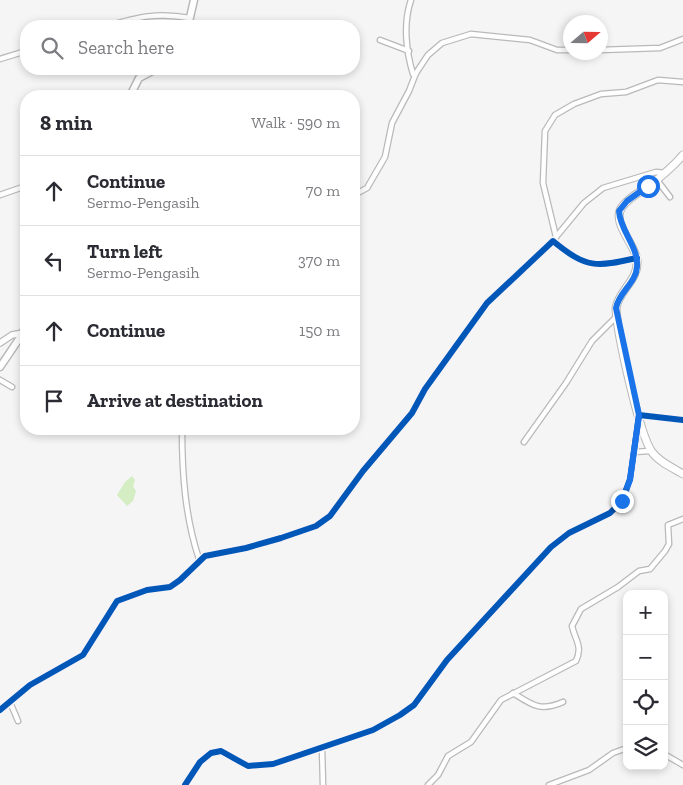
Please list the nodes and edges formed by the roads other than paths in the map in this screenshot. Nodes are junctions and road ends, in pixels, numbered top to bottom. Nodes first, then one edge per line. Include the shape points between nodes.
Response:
1 (194, 0) edge
2 (410, 0) edge
3 (190, 18) joint
4 (130, 20) edge
5 (683, 39) edge
6 (380, 40) dead end
7 (563, 50) edge
8 (608, 50) edge
9 (409, 51) junction
10 (20, 53) edge
11 (0, 59) edge
12 (416, 73) junction
13 (145, 75) edge
14 (683, 82) edge
15 (133, 90) edge
16 (683, 155) edge
17 (665, 173) junction
18 (657, 180) junction
19 (20, 188) edge
20 (360, 192) edge
21 (0, 194) edge
22 (670, 197) dead end
23 (554, 239) junction
24 (637, 258) junction
25 (616, 317) junction
26 (20, 332) edge
27 (20, 337) edge
28 (0, 343) edge
29 (0, 367) edge
30 (0, 380) edge
31 (12, 387) dead end
32 (639, 415) junction
33 (683, 420) edge
34 (182, 435) edge
35 (524, 442) dead end
36 (634, 452) junction
37 (652, 452) junction
38 (683, 474) edge
39 (683, 519) edge
40 (199, 559) junction
41 (513, 693) junction
42 (10, 702) junction
43 (563, 702) dead end
44 (0, 710) edge
45 (18, 721) dead end
46 (322, 748) junction
47 (623, 749) edge
48 (668, 756) edge
49 (683, 765) edge
50 (185, 785) edge
51 (323, 785) edge
52 (428, 785) edge
53 (549, 785) edge

1 - 3 main road
2 - 9 street via 405,26
3 - 4 street via 153,14
5 - 8 street via 660,48
6 - 9 street
7 - 12 street via 523,39 463,35 434,49
9 - 12 street via 412,71
10 - 11 street
12 - 20 street via 392,123 385,157 366,188
13 - 15 main road via 139,78
14 - 23 street via 658,80 626,92 601,94 555,115 545,131 543,183
16 - 17 main road
17 - 18 main road
17 - 23 street via 656,172 603,188 584,203
18 - 22 street
18 - 24 main road via 627,201 619,211
19 - 21 street
23 - 24 street via 572,257 592,265
23 - 40 street via 488,303 412,412 330,516 316,526 282,538
24 - 25 main road via 635,275 617,301
25 - 32 main road
25 - 35 street via 592,342
26 - 28 street
27 - 29 main road
30 - 31 street
32 - 33 street
32 - 36 street
32 - 37 main road
34 - 40 street via 184,484 192,539
36 - 37 street
36 - 46 street via 628,489 617,507 569,533 551,547 447,660 414,705 373,730
37 - 38 main road
39 - 41 street via 668,525 669,544 650,569 639,571 577,613 572,626 580,651 576,661
40 - 42 street via 170,587 147,590 117,600 83,655 30,685
41 - 43 street via 543,708
41 - 52 street via 501,700 471,742 448,756 438,775
42 - 44 street
42 - 45 street
46 - 50 street via 282,762 255,766 248,766 216,751 204,757
46 - 51 street
47 - 53 street via 589,770
48 - 49 street

